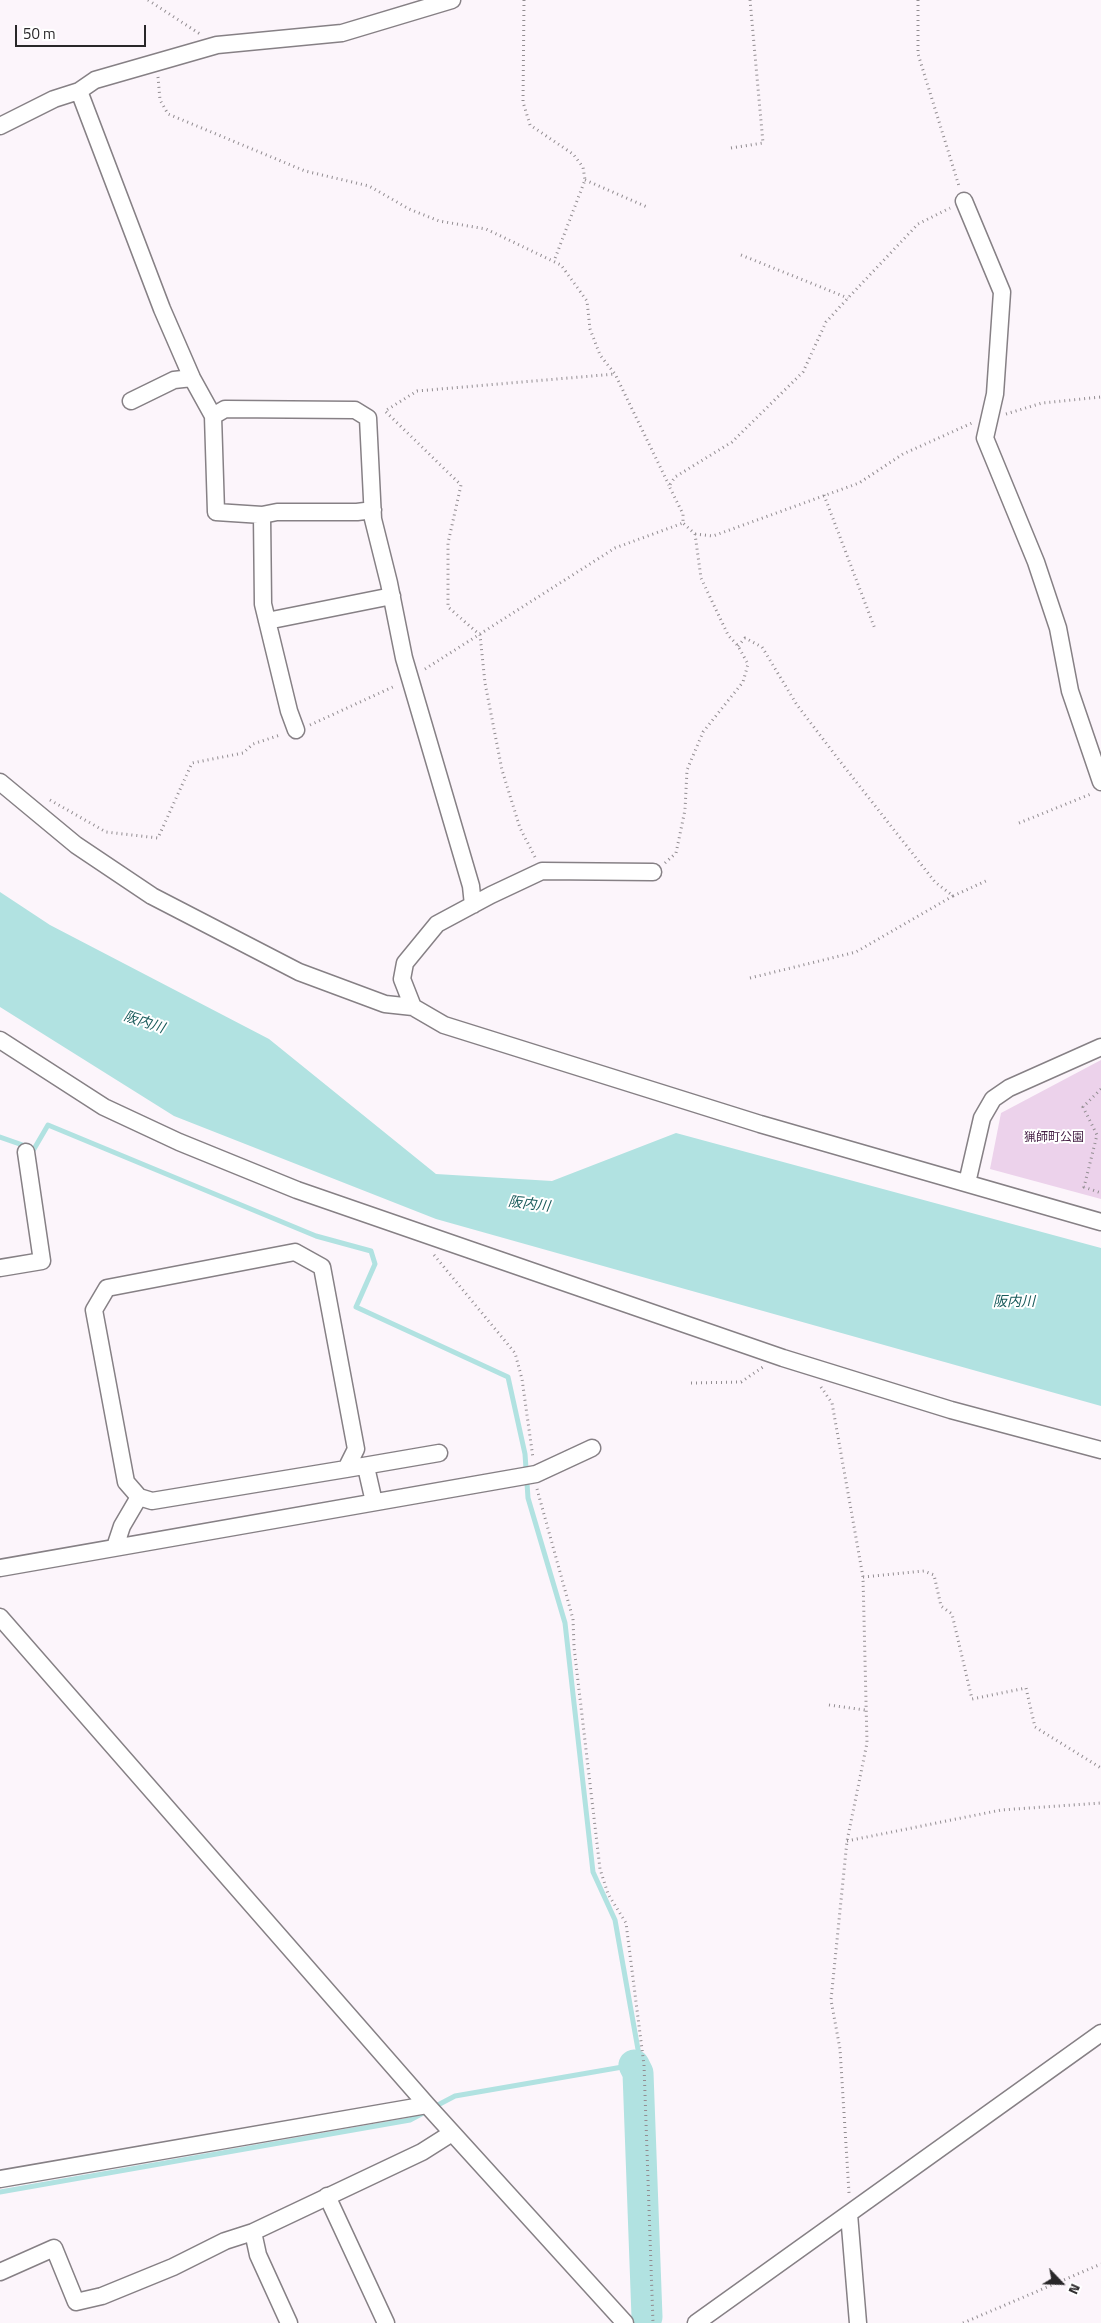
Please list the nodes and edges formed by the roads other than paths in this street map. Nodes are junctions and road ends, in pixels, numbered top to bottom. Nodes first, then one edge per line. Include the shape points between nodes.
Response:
1 (452, 0) edge
2 (79, 91) junction
3 (0, 126) edge
4 (964, 201) road end
5 (192, 378) junction
6 (131, 402) dead end
7 (214, 416) junction
8 (372, 510) junction
9 (262, 515) junction
10 (392, 596) junction
11 (267, 621) junction
12 (296, 730) road end
13 (0, 782) edge
14 (1096, 788) edge
15 (654, 872) road end
16 (473, 905) junction
17 (413, 1007) junction
18 (0, 1040) edge
19 (1101, 1047) edge
20 (26, 1152) dead end
21 (967, 1183) junction
22 (1101, 1222) edge
23 (0, 1268) edge
24 (592, 1448) dead end
25 (1101, 1450) edge
26 (439, 1453) dead end
27 (366, 1466) junction
28 (346, 1469) junction
29 (139, 1497) junction
30 (374, 1502) junction
31 (115, 1547) junction
32 (0, 1568) edge
33 (0, 1617) edge
34 (1101, 2033) edge
35 (427, 2106) junction
36 (452, 2133) junction
37 (0, 2179) edge
38 (326, 2196) junction
39 (849, 2214) junction
40 (253, 2232) junction
41 (0, 2272) edge
42 (290, 2323) edge
43 (386, 2323) edge
44 (625, 2323) edge
45 (696, 2323) edge
46 (858, 2323) edge

1 - 2 street via 342,33 217,45 95,80
2 - 3 street via 54,99
2 - 5 street via 162,309
4 - 14 street via 1002,292 995,394 985,438 1036,562 1058,628 1070,691
5 - 6 street via 174,380
5 - 7 street
7 - 8 street via 225,409 355,410 368,418
7 - 9 street via 216,512
8 - 9 street
8 - 10 street
9 - 11 street via 263,604
10 - 11 street
10 - 16 street via 409,678 471,886
11 - 12 street
13 - 17 street via 76,845 152,896 299,972 384,1004
15 - 16 street via 542,871
16 - 17 street via 437,924 406,963 402,979
17 - 21 street via 444,1025 760,1124
18 - 25 street via 104,1107 179,1142 297,1190 783,1358 950,1410
19 - 21 street via 1010,1088 993,1099 982,1118
20 - 23 street via 42,1261
21 - 22 street
24 - 30 street via 536,1474
26 - 27 street
27 - 28 street
27 - 30 street
28 - 29 street via 152,1502
28 - 29 street via 356,1449 322,1267 295,1252 107,1288 94,1310 126,1482
29 - 31 street via 122,1526
30 - 31 street
31 - 32 street
33 - 35 street
34 - 39 street
35 - 36 street
35 - 37 street
36 - 38 street via 422,2152
36 - 44 street
38 - 40 street
38 - 43 street
39 - 45 street
39 - 46 street
40 - 41 street via 225,2241 173,2267 102,2296 76,2302 54,2248
40 - 42 street via 258,2255

